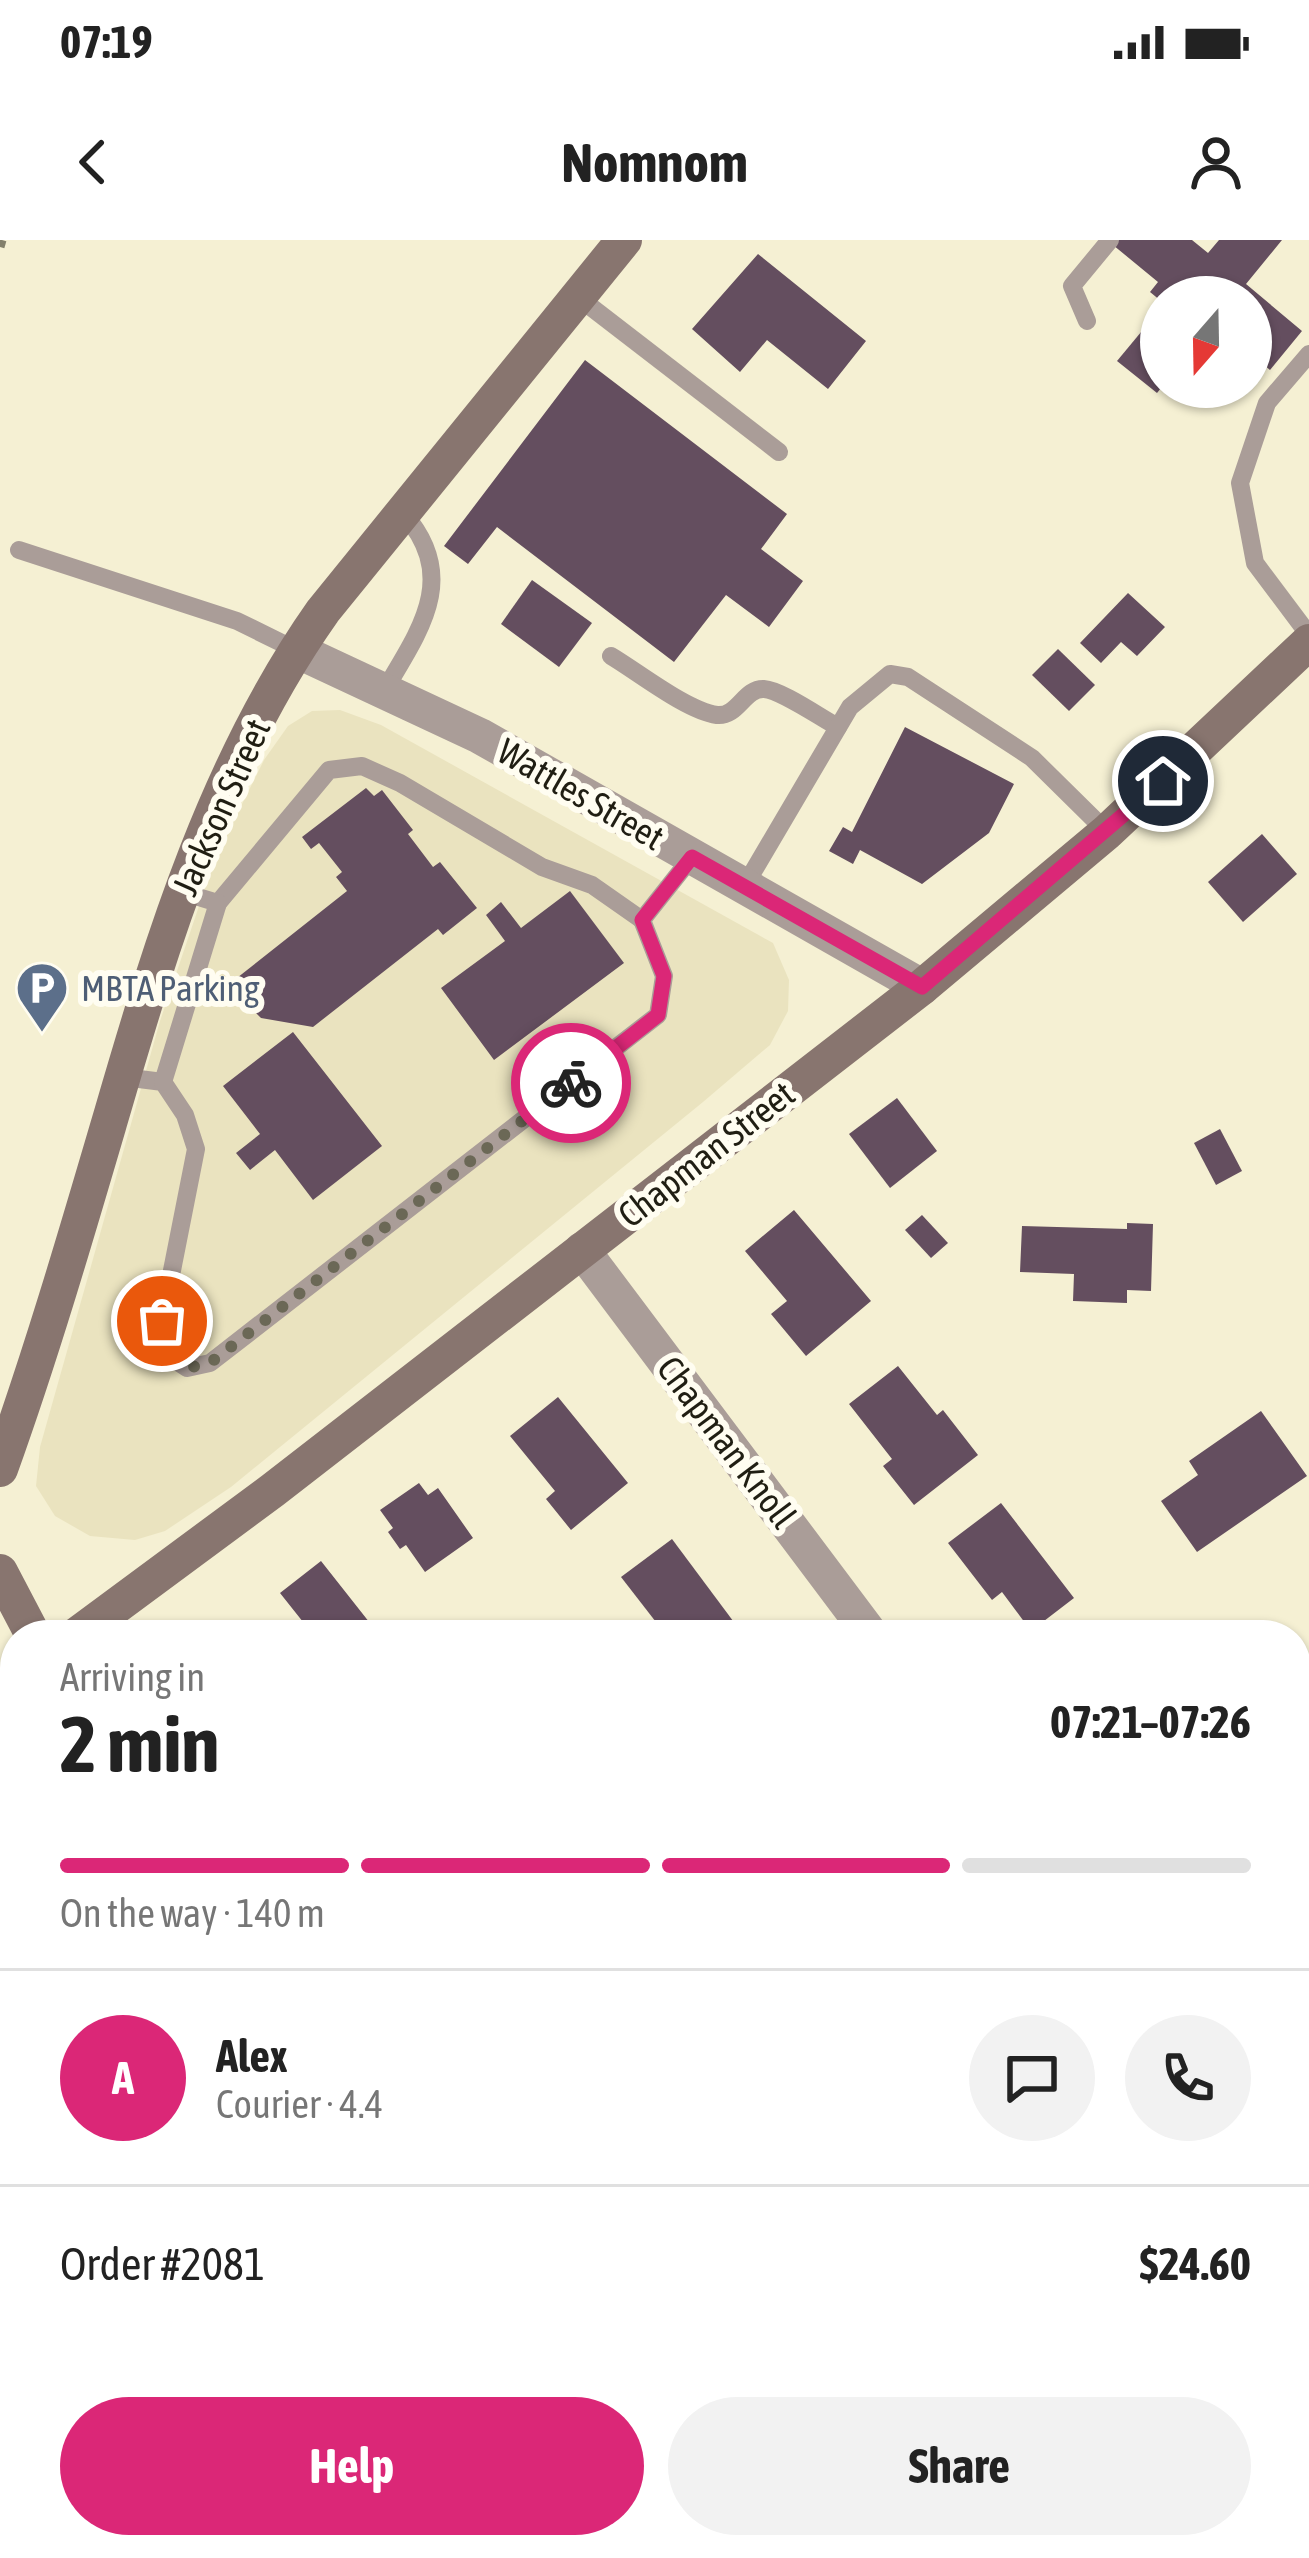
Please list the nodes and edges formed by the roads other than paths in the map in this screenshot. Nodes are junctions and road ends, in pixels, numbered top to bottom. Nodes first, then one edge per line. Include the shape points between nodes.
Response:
1 (624, 240) edge
2 (1110, 240) edge
3 (578, 297) junction
4 (1087, 321) dead end
5 (1309, 354) edge
6 (779, 452) dead end
7 (403, 513) junction
8 (19, 550) dead end
9 (1309, 639) edge
10 (296, 650) junction
11 (611, 656) dead end
12 (384, 692) junction
13 (838, 727) junction
14 (1107, 832) junction
15 (692, 857) junction
16 (744, 887) junction
17 (182, 892) junction
18 (218, 903) junction
19 (642, 920) junction
20 (922, 987) junction
21 (122, 1077) junction
22 (163, 1082) junction
23 (582, 1250) junction
24 (0, 1469) edge
25 (0, 1573) edge
26 (25, 1620) edge
27 (96, 1620) edge
28 (860, 1620) edge

1 - 3 main road, Jackson Street
2 - 4 lane via 1072,286
3 - 6 lane
3 - 7 main road, Jackson Street
5 - 9 lane via 1267,403 1240,483 1255,563
7 - 10 main road, Jackson Street
7 - 12 lane via 424,536 431,601
8 - 10 lane via 237,621
9 - 14 main road, Chapman Street
10 - 12 street, Wattles Street
10 - 17 main road, Jackson Street
11 - 13 lane via 719,716 766,689
12 - 15 street, Wattles Street via 480,736
13 - 14 lane via 890,674 908,677 1032,758
13 - 16 lane
14 - 20 main road, Chapman Street
15 - 16 street, Wattles Street
15 - 19 lane
16 - 20 street, Wattles Street
17 - 18 lane
17 - 21 main road, Jackson Street
18 - 19 lane via 329,770 362,766 542,867 592,885
18 - 22 lane
19 - 22 lane via 664,976 658,1015 233,1347 187,1368 170,1358 162,1321 196,1149
20 - 23 main road, Chapman Street
21 - 22 lane
21 - 24 main road, Jackson Street
23 - 27 main road, Chapman Street
23 - 28 street, Chapman Knoll
25 - 26 main road

